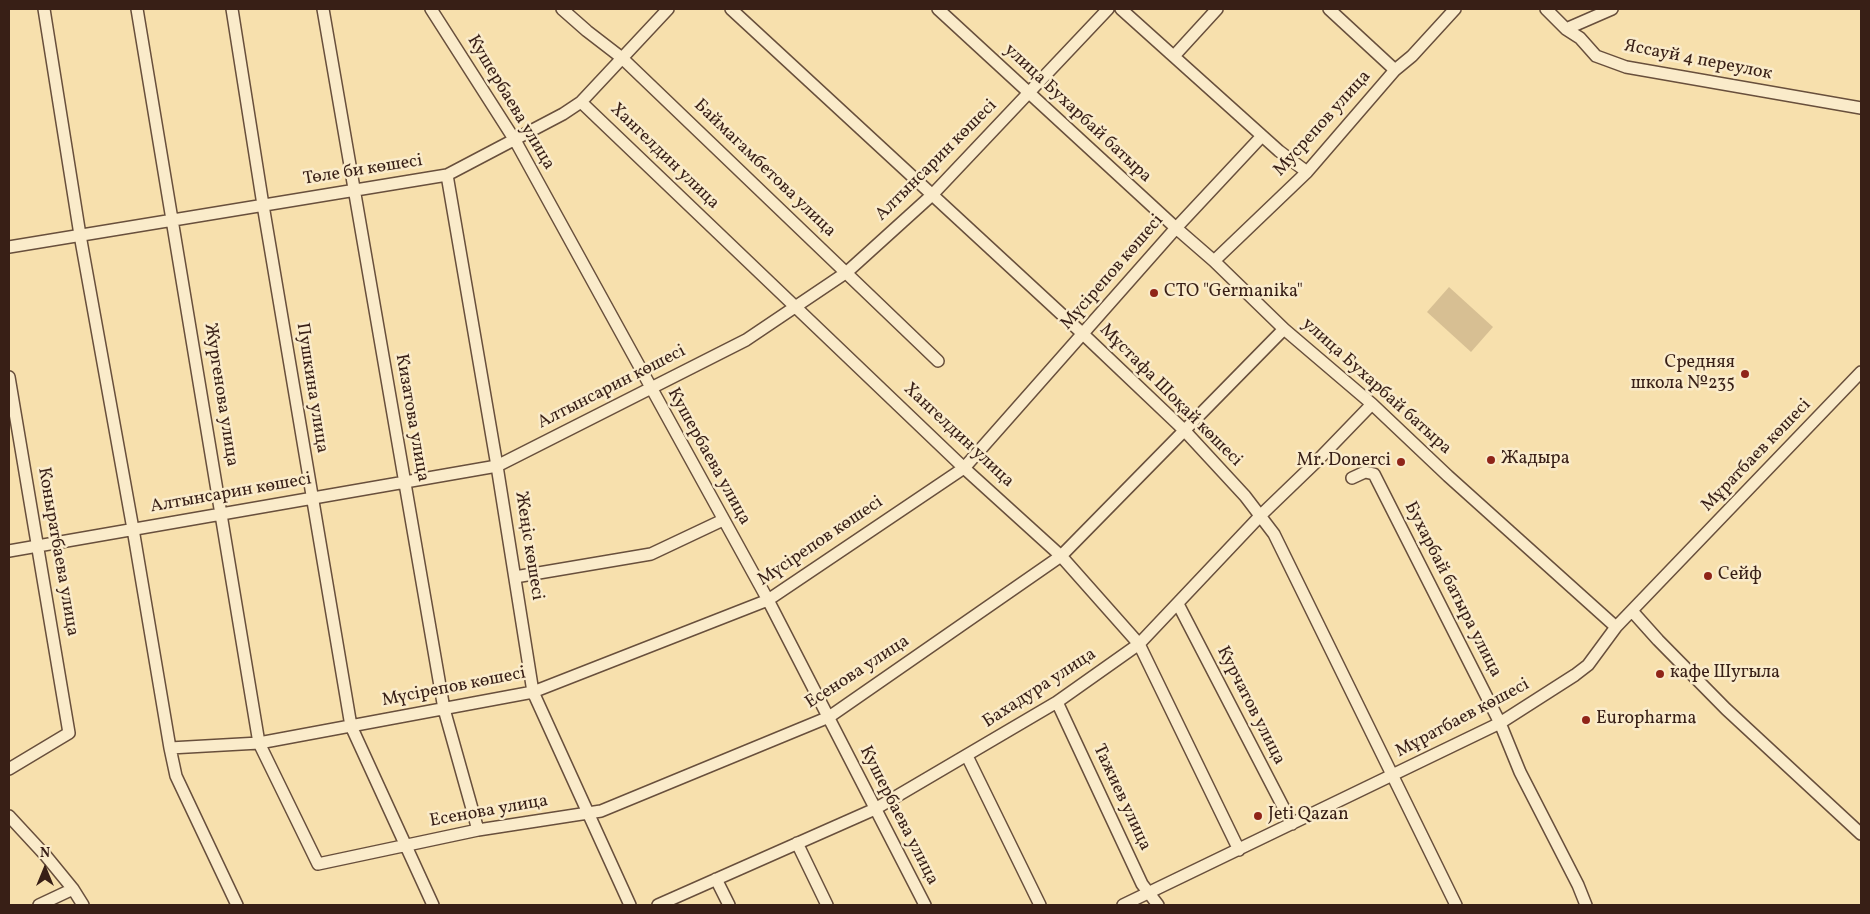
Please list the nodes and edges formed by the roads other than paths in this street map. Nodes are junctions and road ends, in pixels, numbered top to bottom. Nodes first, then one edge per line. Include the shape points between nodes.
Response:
1 (44, 9) edge
2 (137, 9) edge
3 (232, 9) edge
4 (322, 9) edge
5 (432, 9) edge
6 (562, 9) edge
7 (668, 9) edge
8 (731, 9) edge
9 (938, 9) edge
10 (1108, 9) edge
11 (1121, 9) edge
12 (1218, 9) edge
13 (1329, 9) edge
14 (1455, 9) edge
15 (1546, 9) edge
16 (1612, 9) edge
17 (1566, 29) junction
18 (1174, 56) junction
19 (622, 58) junction
20 (1396, 70) junction
21 (1028, 93) junction
22 (581, 102) junction
23 (1861, 108) edge
24 (1262, 136) junction
25 (515, 140) junction
26 (1307, 172) junction
27 (447, 175) junction
28 (354, 190) junction
29 (932, 194) junction
30 (262, 205) junction
31 (173, 220) junction
32 (1176, 228) junction
33 (80, 235) junction
34 (9, 247) edge
35 (1214, 261) junction
36 (846, 272) junction
37 (796, 306) junction
38 (1284, 329) junction
39 (1083, 334) junction
40 (938, 360) dead end
41 (1861, 372) edge
42 (9, 377) edge
43 (650, 388) junction
44 (1372, 404) junction
45 (1184, 430) junction
46 (497, 466) junction
47 (964, 468) junction
48 (1352, 478) dead end
49 (405, 482) junction
50 (311, 498) junction
51 (222, 514) junction
52 (1261, 516) junction
53 (723, 520) junction
54 (133, 529) junction
55 (38, 546) junction
56 (9, 551) edge
57 (1061, 556) junction
58 (515, 576) junction
59 (768, 600) junction
60 (1178, 604) junction
61 (1632, 611) junction
62 (1616, 627) junction
63 (1139, 644) junction
64 (533, 692) junction
65 (1057, 702) junction
66 (444, 709) junction
67 (828, 717) junction
68 (1500, 723) junction
69 (351, 726) junction
70 (259, 743) junction
71 (170, 748) junction
72 (967, 756) junction
73 (9, 769) edge
74 (1392, 776) junction
75 (875, 809) junction
76 (588, 812) junction
77 (9, 816) edge
78 (1292, 824) junction
79 (478, 830) junction
80 (1861, 834) edge
81 (797, 843) junction
82 (406, 845) junction
83 (1239, 850) junction
84 (318, 864) joint
85 (716, 879) junction
86 (73, 889) junction
87 (1148, 893) junction
88 (39, 905) edge
89 (82, 905) edge
90 (237, 905) edge
91 (433, 905) edge
92 (630, 905) edge
93 (658, 905) edge
94 (729, 905) edge
95 (827, 905) edge
96 (924, 905) edge
97 (1040, 905) edge
98 (1123, 905) edge
99 (1158, 905) edge
100 (1456, 905) edge
101 (1586, 905) edge

1 - 33 street
2 - 31 street, Жургенова улица
3 - 30 street, Пушкина улица
4 - 28 street, Кизатова улица
5 - 25 street, Кушербаева улица
6 - 19 street, Баймагамбетова улица
7 - 19 street, Төле би көшесі
8 - 29 street, Мұстафа Шоқай көшесі
9 - 21 street, улица Бухарбай батыра
10 - 21 street, Алтынсарин көшесі
11 - 18 street
12 - 18 street
13 - 20 street
14 - 20 street, Мусрепов улица
15 - 17 street, Яссауй 4 переулок
16 - 17 street
17 - 23 street, Яссауй 4 переулок via 1580,38 1596,56 1626,67
18 - 24 street
19 - 22 street, Төле би көшесі
19 - 36 street, Баймагамбетова улица
20 - 26 street, Мусрепов улица
21 - 29 street, Алтынсарин көшесі
21 - 32 street, улица Бухарбай батыра
22 - 25 street, Төле би көшесі
22 - 37 street, Хангелдин улица
24 - 26 street
24 - 32 street, Мүсірепов көшесі
25 - 27 street, Төле би көшесі
25 - 43 street, Кушербаева улица
26 - 35 street, Мусрепов улица
27 - 28 street, Төле би көшесі
27 - 46 street, Жеңіс көшесі
28 - 30 street, Төле би көшесі
28 - 49 street, Кизатова улица
29 - 36 street, Алтынсарин көшесі
29 - 39 street, Мұстафа Шоқай көшесі
30 - 31 street, Төле би көшесі
30 - 50 street, Пушкина улица
31 - 33 street, Төле би көшесі
31 - 51 street, Жургенова улица
32 - 35 street, улица Бухарбай батыра
32 - 39 street, Мүсірепов көшесі
33 - 34 street, Төле би көшесі
33 - 54 street
35 - 38 street, улица Бухарбай батыра
36 - 37 street, Алтынсарин көшесі
36 - 40 street, Баймагамбетова улица
37 - 43 street, Алтынсарин көшесі via 746,340
37 - 47 street, Хангелдин улица
38 - 44 street, улица Бухарбай батыра
38 - 45 street, Есенова улица
39 - 45 street, Мұстафа Шоқай көшесі
39 - 47 street, Мүсірепов көшесі
41 - 61 street, Мұратбаев көшесі
42 - 55 street, Коныратбаева улица
43 - 46 street, Алтынсарин көшесі
43 - 53 street, Кушербаева улица
44 - 52 street, Бахадура улица
44 - 62 street, улица Бухарбай батыра
45 - 52 street, Мұстафа Шоқай көшесі
45 - 57 street, Есенова улица
46 - 49 street, Алтынсарин көшесі
46 - 58 street, Жеңіс көшесі
47 - 57 street, Хангелдин улица
47 - 59 street, Мүсірепов көшесі
48 - 68 street, Бухарбай батыра улица via 1365,472 1374,474
49 - 50 street, Алтынсарин көшесі
49 - 66 street, Кизатова улица
50 - 51 street, Алтынсарин көшесі
50 - 69 street, Пушкина улица
51 - 54 street, Алтынсарин көшесі
51 - 70 street, Жургенова улица
52 - 60 street, Бахадура улица
52 - 74 street, Мұстафа Шоқай көшесі via 1274,534
53 - 58 street via 652,554
53 - 59 street, Кушербаева улица
54 - 55 street, Алтынсарин көшесі
54 - 71 street
55 - 56 street, Алтынсарин көшесі
55 - 73 street, Коныратбаева улица via 69,733
57 - 63 street, Хангелдин улица
57 - 67 street, Есенова улица
58 - 64 street, Жеңіс көшесі
59 - 64 street, Мүсірепов көшесі
59 - 67 street, Кушербаева улица
60 - 63 street, Бахадура улица
60 - 78 street, Курчатов улица
61 - 62 street, Мұратбаев көшесі
61 - 80 street via 1726,709
62 - 68 street, Мұратбаев көшесі via 1588,665
63 - 65 street, Бахадура улица
63 - 83 street, Хангелдин улица
64 - 66 street, Мүсірепов көшесі
64 - 76 street, Жеңіс көшесі
65 - 72 street, Бахадура улица
65 - 87 street, Тажиев улица
66 - 69 street, Мүсірепов көшесі
66 - 79 street, Кизатова улица
67 - 75 street, Кушербаева улица
67 - 76 street, Есенова улица via 601,811
68 - 74 street, Мұратбаев көшесі
68 - 101 street, Бухарбай батыра улица via 1520,772
69 - 70 street, Мүсірепов көшесі
69 - 82 street, Пушкина улица
70 - 71 street, Мүсірепов көшесі
70 - 84 street, Жургенова улица
71 - 90 street via 176,776
72 - 75 street, Бахадура улица
72 - 97 street
74 - 78 street, Мұратбаев көшесі
74 - 100 street, Мұстафа Шоқай көшесі
75 - 81 street, Бахадура улица
75 - 96 street, Кушербаева улица
76 - 79 street, Есенова улица
76 - 92 street, Жеңіс көшесі
77 - 86 street
78 - 83 street, Мұратбаев көшесі
79 - 82 street, Есенова улица
81 - 85 street, Бахадура улица
81 - 95 street
82 - 84 street, Есенова улица
82 - 91 street, Пушкина улица
83 - 87 street, Мұратбаев көшесі
85 - 93 street, Бахадура улица
85 - 94 street
86 - 88 street
86 - 89 street
87 - 98 street, Мұратбаев көшесі
87 - 99 street, Тажиев улица

